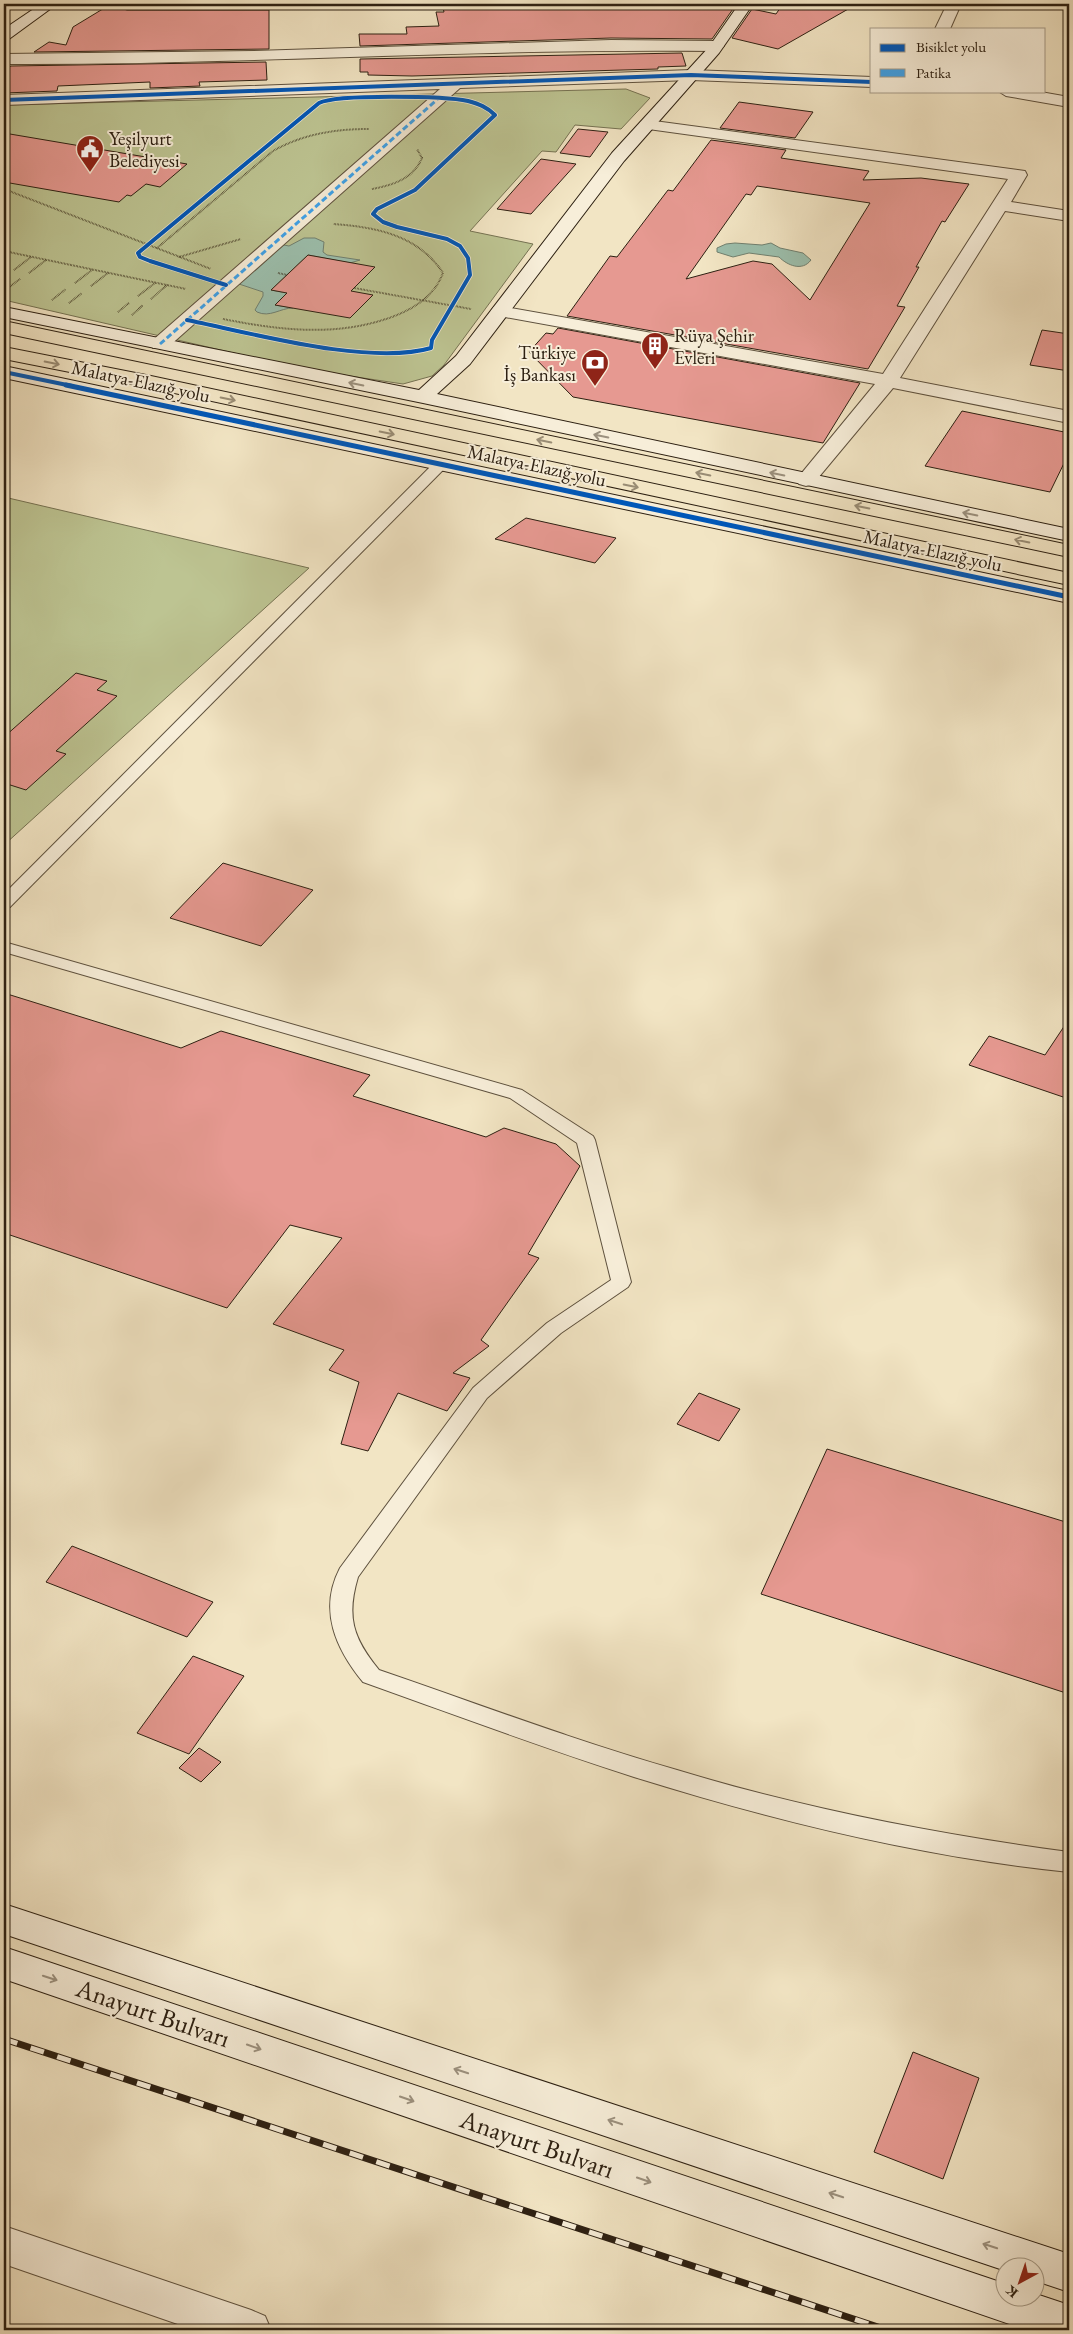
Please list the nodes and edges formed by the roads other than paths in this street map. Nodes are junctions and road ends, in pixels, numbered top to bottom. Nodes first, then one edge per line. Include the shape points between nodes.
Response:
1 (50, 4) edge
2 (127, 4) edge
3 (212, 4) edge
4 (746, 4) edge
5 (954, 4) edge
6 (942, 28) edge
7 (4, 36) edge
8 (716, 46) junction
9 (269, 56) junction
10 (4, 59) edge
11 (691, 75) junction
12 (870, 82) edge
13 (455, 84) junction
14 (270, 89) junction
15 (1012, 92) edge
16 (4, 100) edge
17 (1069, 102) edge
18 (647, 125) junction
19 (999, 205) junction
20 (1069, 216) edge
21 (4, 312) edge
22 (499, 312) junction
23 (4, 327) edge
24 (160, 344) junction
25 (4, 354) edge
26 (4, 372) edge
27 (888, 381) junction
28 (423, 397) junction
29 (1069, 417) edge
30 (441, 464) junction
31 (806, 480) junction
32 (1069, 535) edge
33 (1069, 551) edge
34 (1069, 579) edge
35 (1069, 597) edge
36 (4, 903) edge
37 (4, 947) edge
38 (1069, 1862) edge
39 (4, 1919) edge
40 (4, 1962) edge
41 (4, 2245) edge
42 (1069, 2273) edge
43 (1069, 2325) edge
44 (251, 2330) edge

1 - 7 street
2 - 3 street
4 - 8 street
5 - 6 street
8 - 9 street via 611,45
8 - 11 street
9 - 10 street
9 - 14 street
11 - 12 street
11 - 13 street
11 - 18 street
13 - 14 street
13 - 24 street
14 - 16 street
15 - 17 street
18 - 19 street via 1019,175
18 - 22 street
19 - 20 street
19 - 27 street
21 - 24 street
22 - 27 street
22 - 28 street via 463,360
33 -> 23 highway, Malatya-Elazığ yolu
28 -> 24 street
25 -> 34 highway, Malatya-Elazığ yolu via 151,382
26 - 30 street
27 - 29 street
27 - 31 street
31 -> 28 street
30 - 35 street
30 - 36 lane
32 -> 31 street
37 - 38 lane via 516,1094 586,1140 621,1282 554,1328 480,1393 348,1574 342,1590 341,1623 345,1639 371,1676 720,1793 908,1838
42 -> 39 street, Anayurt Bulvarı
40 -> 43 street, Anayurt Bulvarı
41 - 44 street

